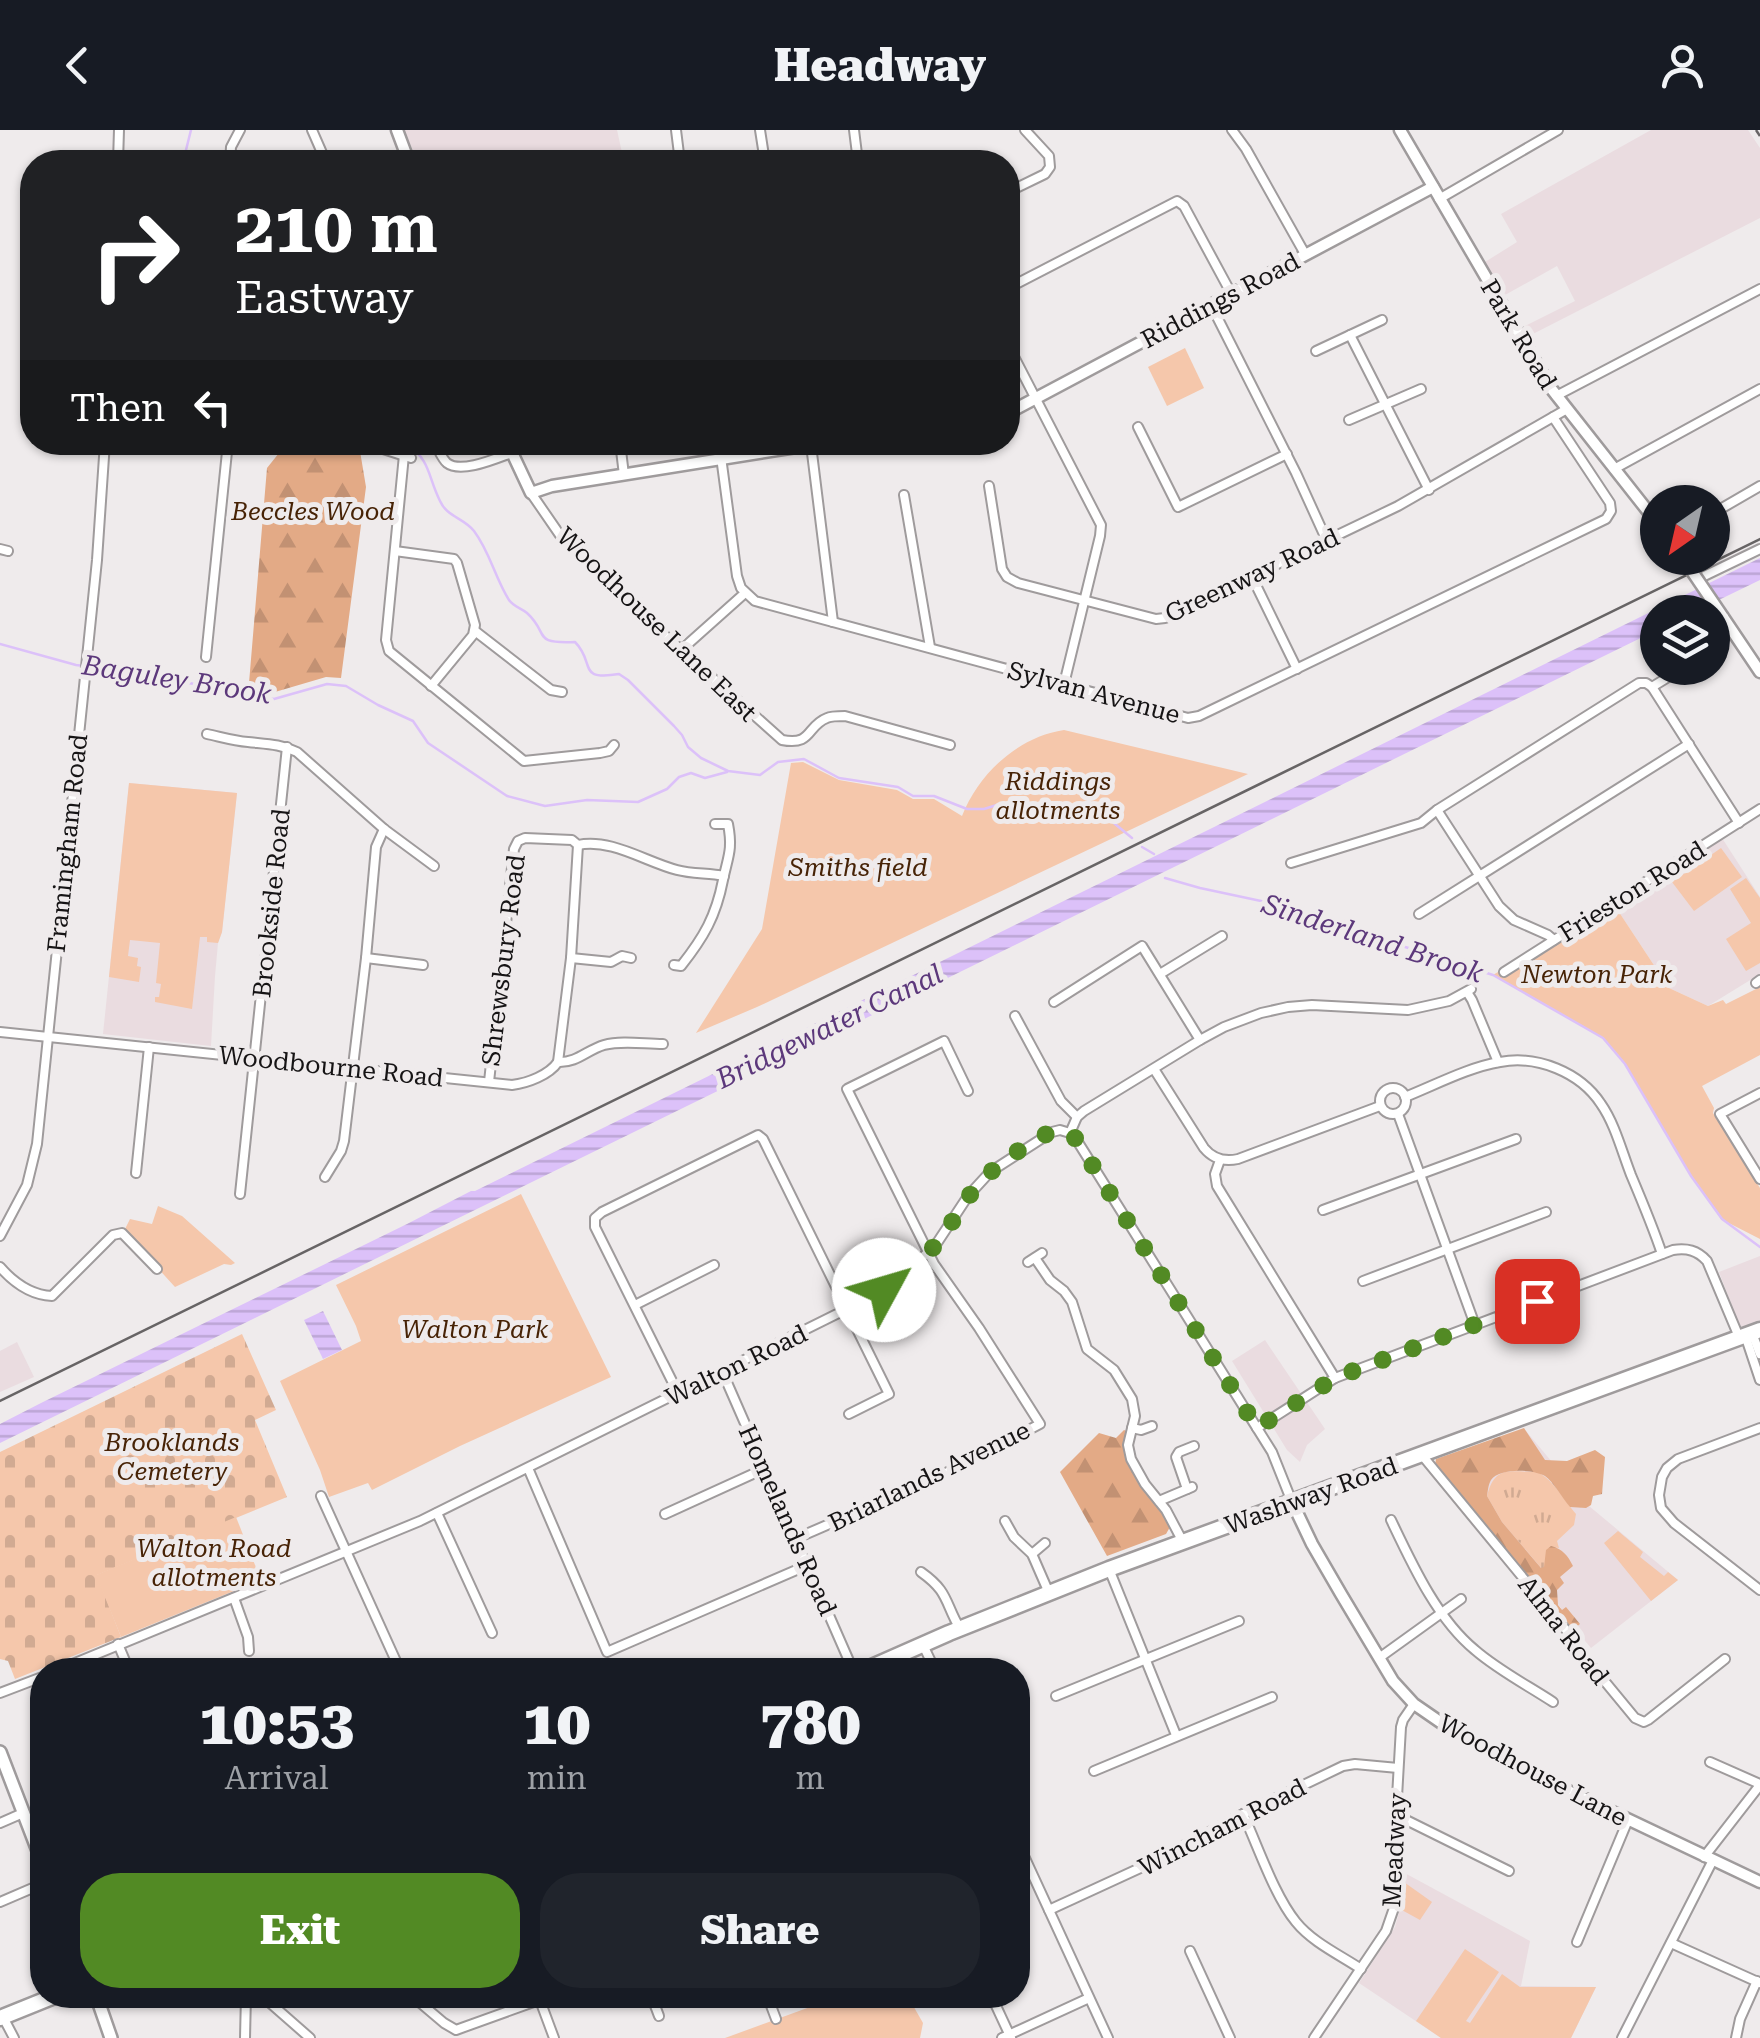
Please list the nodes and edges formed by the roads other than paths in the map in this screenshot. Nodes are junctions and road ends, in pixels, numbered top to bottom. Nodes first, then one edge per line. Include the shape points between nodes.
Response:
1 (1025, 130) edge
2 (1232, 130) edge
3 (1400, 130) edge
4 (1558, 130) edge
5 (1020, 186) edge
6 (1433, 187) junction
7 (1440, 199) junction
8 (1304, 254) junction
9 (1020, 282) edge
10 (1760, 289) edge
11 (1231, 294) junction
12 (1210, 304) junction
13 (1382, 320) dead end
14 (1350, 336) junction
15 (1316, 351) dead end
16 (1020, 368) edge
17 (1421, 389) dead end
18 (1760, 389) edge
19 (1556, 396) junction
20 (1036, 398) junction
21 (1385, 404) junction
22 (1020, 407) edge
23 (1567, 409) junction
24 (1552, 417) junction
25 (1348, 419) dead end
26 (1138, 426) dead end
27 (1287, 454) junction
28 (105, 455) edge
29 (227, 455) edge
30 (403, 455) edge
31 (442, 455) edge
32 (492, 455) edge
33 (512, 455) edge
34 (622, 455) edge
35 (722, 455) edge
36 (743, 455) edge
37 (812, 455) edge
38 (722, 458) junction
39 (1614, 468) junction
40 (624, 475) junction
41 (989, 486) dead end
42 (1760, 486) edge
43 (1429, 490) junction
44 (531, 493) junction
45 (904, 495) dead end
46 (1640, 501) edge
47 (1730, 503) edge
48 (1328, 541) junction
49 (1760, 549) edge
50 (396, 551) junction
51 (1695, 575) edge
52 (1252, 577) junction
53 (1698, 579) junction
54 (745, 593) junction
55 (1085, 600) junction
56 (833, 622) junction
57 (475, 630) junction
58 (930, 647) junction
59 (680, 651) junction
60 (206, 658) dead end
61 (1297, 669) junction
62 (1760, 672) edge
63 (1064, 684) junction
64 (1657, 685) edge
65 (431, 686) junction
66 (1652, 688) junction
67 (562, 692) dead end
68 (207, 734) dead end
69 (1690, 744) junction
70 (614, 745) dead end
71 (950, 745) dead end
72 (287, 747) junction
73 (1438, 810) junction
74 (1759, 813) edge
75 (1739, 823) junction
76 (715, 824) dead end
77 (384, 829) junction
78 (578, 844) junction
79 (1292, 863) dead end
80 (434, 866) dead end
81 (724, 876) junction
82 (1481, 876) junction
83 (1419, 914) dead end
84 (1222, 936) dead end
85 (1554, 940) junction
86 (625, 954) dead end
87 (366, 958) junction
88 (571, 958) junction
89 (423, 964) dead end
90 (679, 968) dead end
91 (1504, 972) dead end
92 (1160, 974) junction
93 (1054, 1002) dead end
94 (1015, 1016) dead end
95 (0, 1032) edge
96 (47, 1037) junction
97 (1200, 1040) junction
98 (662, 1044) dead end
99 (149, 1047) junction
100 (255, 1059) junction
101 (558, 1062) junction
102 (1498, 1062) junction
103 (353, 1068) junction
104 (1154, 1070) junction
105 (489, 1082) junction
106 (968, 1091) dead end
107 (1760, 1093) edge
108 (1405, 1096) junction
109 (1380, 1106) junction
110 (1398, 1114) junction
111 (1077, 1117) junction
112 (1070, 1134) junction
113 (1516, 1139) dead end
114 (1220, 1160) junction
115 (136, 1172) dead end
116 (1418, 1175) junction
117 (325, 1178) dead end
118 (1760, 1179) edge
119 (240, 1194) dead end
120 (1323, 1210) dead end
121 (1546, 1212) dead end
122 (129, 1223) dead end
123 (122, 1233) junction
124 (0, 1236) edge
125 (1446, 1250) junction
126 (929, 1252) junction
127 (1662, 1254) junction
128 (1035, 1258) dead end
129 (714, 1265) dead end
130 (0, 1267) edge
131 (157, 1269) dead end
132 (1363, 1281) dead end
133 (634, 1305) junction
134 (847, 1309) junction
135 (1475, 1324) junction
136 (1745, 1335) edge
137 (1749, 1353) junction
138 (1760, 1354) edge
139 (722, 1371) junction
140 (1335, 1378) junction
141 (1760, 1380) edge
142 (678, 1393) junction
143 (850, 1414) dead end
144 (1152, 1426) dead end
145 (1132, 1428) junction
146 (1257, 1428) junction
147 (1760, 1428) edge
148 (1194, 1446) dead end
149 (1421, 1454) junction
150 (528, 1468) junction
151 (766, 1468) junction
152 (320, 1496) dead end
153 (1160, 1501) junction
154 (1292, 1502) junction
155 (437, 1513) junction
156 (665, 1514) dead end
157 (1391, 1520) dead end
158 (1005, 1521) dead end
159 (797, 1538) junction
160 (1183, 1542) junction
161 (1045, 1543) dead end
162 (347, 1553) junction
163 (1032, 1554) junction
164 (808, 1565) junction
165 (1109, 1569) junction
166 (921, 1572) dead end
167 (1760, 1590) edge
168 (1049, 1593) junction
169 (234, 1598) junction
170 (1461, 1598) dead end
171 (1443, 1613) junction
172 (1239, 1621) dead end
173 (960, 1629) junction
174 (492, 1633) dead end
175 (118, 1644) junction
176 (923, 1645) junction
177 (249, 1651) dead end
178 (86, 1658) edge
179 (123, 1658) edge
180 (395, 1658) edge
181 (849, 1658) edge
182 (893, 1658) edge
183 (929, 1658) edge
184 (1380, 1658) junction
185 (1144, 1660) junction
186 (1725, 1660) dead end
187 (30, 1681) edge
188 (0, 1693) edge
189 (1056, 1696) dead end
190 (1272, 1696) dead end
191 (1553, 1702) dead end
192 (1414, 1704) junction
193 (1176, 1735) junction
194 (0, 1752) edge
195 (1710, 1762) dead end
196 (1398, 1768) junction
197 (1094, 1771) dead end
198 (1760, 1784) edge
199 (24, 1812) junction
200 (1243, 1814) junction
201 (1396, 1815) junction
202 (1628, 1820) junction
203 (0, 1823) edge
204 (30, 1829) edge
205 (1709, 1859) junction
206 (1030, 1868) edge
207 (1508, 1871) dead end
208 (1760, 1882) edge
209 (30, 1889) edge
210 (0, 1902) edge
211 (1050, 1910) junction
212 (1577, 1942) dead end
213 (1672, 1943) junction
214 (1190, 1951) dead end
215 (1361, 1969) junction
216 (1759, 1982) edge
217 (1089, 1998) junction
218 (30, 2006) edge
219 (101, 2008) edge
220 (246, 2008) edge
221 (276, 2008) edge
222 (426, 2008) edge
223 (517, 2008) edge
224 (543, 2008) edge
225 (656, 2008) edge
226 (772, 2008) edge
227 (996, 2008) edge
228 (659, 2016) dead end
229 (1, 2017) edge
230 (776, 2018) dead end
231 (463, 2033) edge
232 (1008, 2037) edge
233 (14, 2038) edge
234 (111, 2038) edge
235 (245, 2038) edge
236 (310, 2038) edge
237 (554, 2038) edge
238 (1108, 2038) edge
239 (1230, 2038) edge
240 (1314, 2038) edge
241 (1622, 2038) edge
242 (1736, 2038) edge

1 - 5 street via 1051,165
2 - 8 street
3 - 6 street, Park Road
4 - 7 street
6 - 7 street, Park Road
6 - 8 street, Riddings Road
7 - 19 street, Park Road
8 - 11 street, Riddings Road
9 - 11 street via 1177,202
10 - 19 street
11 - 12 street, Riddings Road
12 - 20 street, Riddings Road
12 - 27 street
13 - 14 street
14 - 15 street
14 - 21 street
16 - 20 street
17 - 21 street
18 - 39 street
19 - 23 street, Park Road
20 - 22 street, Riddings Road
20 - 55 street via 1100,520
21 - 25 street
21 - 43 street
23 - 24 street, Greenway Road
23 - 39 street, Park Road
24 - 43 street, Greenway Road
24 - 61 street, Sylvan Avenue via 1610,503 1606,519
26 - 27 street via 1178,507
27 - 48 street
28 - 96 street, Framingham Road
29 - 60 street
30 - 50 street
31 - 32 street via 453,466
33 - 44 street, Woodhouse Lane East
34 - 40 street
35 - 38 street
36 - 38 street
37 - 56 street
38 - 40 street
38 - 54 street via 737,576
39 - 46 street, Park Road
40 - 44 street
41 - 55 street, Greenway Road via 1004,574
42 - 47 street
43 - 48 street, Greenway Road
44 - 59 street, Woodhouse Lane East via 562,538
45 - 58 street
48 - 52 street, Greenway Road
49 - 53 street
50 - 57 street via 457,563
50 - 65 street via 386,644
51 - 53 street, bridge
52 - 55 street, Greenway Road via 1160,619
52 - 61 street
53 - 62 street, bridge
54 - 56 street, Sylvan Avenue
54 - 59 street
55 - 63 street
56 - 58 street, Sylvan Avenue
57 - 65 street
57 - 67 street
58 - 63 street, Sylvan Avenue
59 - 71 street, Woodhouse Lane East via 790,742 803,740 822,720 846,716
61 - 63 street, Sylvan Avenue via 1188,718
64 - 66 street
65 - 70 street via 524,761
66 - 69 street
66 - 73 street via 1639,683
68 - 72 street
69 - 75 street
69 - 82 street
72 - 77 street
72 - 100 street, Brookside Road
73 - 79 street via 1409,828
73 - 82 street
74 - 75 street, Frieston Road
75 - 85 street, Frieston Road
76 - 81 street via 731,823
77 - 80 street
77 - 87 street via 376,847
78 - 81 street, Shrewsbury Road
78 - 88 street
78 - 105 street, Shrewsbury Road via 525,838 515,846
81 - 90 street via 713,919
82 - 83 street
82 - 85 street via 1508,916
84 - 92 street
85 - 91 street, Frieston Road
86 - 88 street via 611,962
87 - 89 street
87 - 103 street
88 - 101 street
92 - 93 street via 1142,946
92 - 97 street
94 - 111 street
95 - 96 street, Woodbourne Road
96 - 99 street, Woodbourne Road
96 - 124 street, Framingham Road via 37,1144
97 - 102 street via 1288,1007 1408,1010 1469,990
97 - 104 street
98 - 101 street, Woodbourne Road via 608,1044
99 - 100 street, Woodbourne Road
99 - 115 street
100 - 103 street, Woodbourne Road
100 - 119 street, Brookside Road
101 - 105 street, Woodbourne Road via 524,1083
102 - 108 street
102 - 127 street via 1550,1066 1593,1094 1608,1116
103 - 105 street, Woodbourne Road
103 - 117 street via 342,1149
104 - 111 street
104 - 114 street via 1204,1148
106 - 126 street via 944,1041 846,1089
107 - 118 street via 1720,1114
108 - 109 street via 1390,1088 1382,1092
108 - 110 street
109 - 110 street
109 - 114 street
110 - 116 street
111 - 112 street
112 - 126 street, Walton Road via 1052,1132 990,1172
112 - 146 street
113 - 116 street
114 - 140 street via 1216,1186
116 - 120 street
116 - 125 street
121 - 125 street
122 - 123 street
123 - 130 street via 52,1296 27,1290
123 - 131 street
125 - 132 street
125 - 135 street
126 - 134 street, Walton Road via 895,1282
126 - 159 street, Briarlands Avenue via 1040,1424
127 - 135 street
127 - 136 street via 1689,1250 1707,1260
128 - 145 street via 1072,1302 1086,1350 1109,1365 1132,1399
129 - 133 street
133 - 134 street via 595,1218 758,1135
133 - 142 street
134 - 139 street, Walton Road
134 - 143 street via 888,1394
135 - 140 street
136 - 137 street
136 - 137 street via 1737,1344
136 - 138 street
136 - 149 highway, Washway Road
137 - 141 street
139 - 142 street, Walton Road
139 - 151 street, Homelands Road
140 - 146 street
142 - 150 street, Walton Road
144 - 145 street
145 - 153 street via 1131,1459
146 - 154 street
147 - 167 street via 1678,1459 1662,1477 1659,1495 1674,1522
148 - 153 street via 1176,1457 1190,1488
149 - 154 highway, Washway Road
149 - 186 street, Alma Road via 1635,1718 1648,1720
150 - 155 street, Walton Road
150 - 164 street via 607,1652
151 - 156 street
151 - 159 street, Homelands Road
152 - 162 street
153 - 160 street
154 - 160 highway, Washway Road
154 - 184 street, Woodhouse Lane
155 - 162 street, Walton Road
155 - 174 street
157 - 171 street
158 - 163 street
159 - 164 street, Homelands Road
160 - 165 highway, Washway Road
161 - 163 street
162 - 169 street, Walton Road
162 - 180 street
163 - 168 street
164 - 181 street, Homelands Road
165 - 168 highway, Washway Road
165 - 185 street
166 - 173 street via 939,1584
168 - 173 highway, Washway Road
169 - 175 street, Walton Road
169 - 177 street
170 - 171 street
171 - 184 street
171 - 191 street via 1476,1651
172 - 185 street
173 - 176 highway, Washway Road
175 - 178 street, Walton Road
175 - 179 street
176 - 182 highway, Washway Road
176 - 183 street
184 - 192 street, Woodhouse Lane
185 - 189 street
185 - 193 street
187 - 188 street
190 - 193 street
192 - 196 street, Meadway via 1402,1720
192 - 202 street, Woodhouse Lane
193 - 197 street
194 - 199 main road
195 - 198 street
196 - 200 street, Wincham Road via 1343,1766
196 - 201 street, Meadway
198 - 205 street
199 - 203 street
199 - 204 main road
200 - 211 street, Wincham Road
200 - 215 street via 1296,1922
201 - 207 street
201 - 215 street, Meadway via 1395,1905
202 - 205 street, Woodhouse Lane
202 - 212 street
205 - 208 street, Woodhouse Lane
205 - 213 street
206 - 211 street
209 - 210 street
211 - 217 street
213 - 216 street
213 - 241 street
214 - 239 street
215 - 240 street, Meadway
216 - 242 street
217 - 232 street
217 - 238 street
218 - 229 highway
219 - 234 main road
220 - 235 street
221 - 236 street
222 - 231 street
223 - 231 street
224 - 237 street
225 - 228 street
226 - 230 street
227 - 232 street
229 - 233 street

